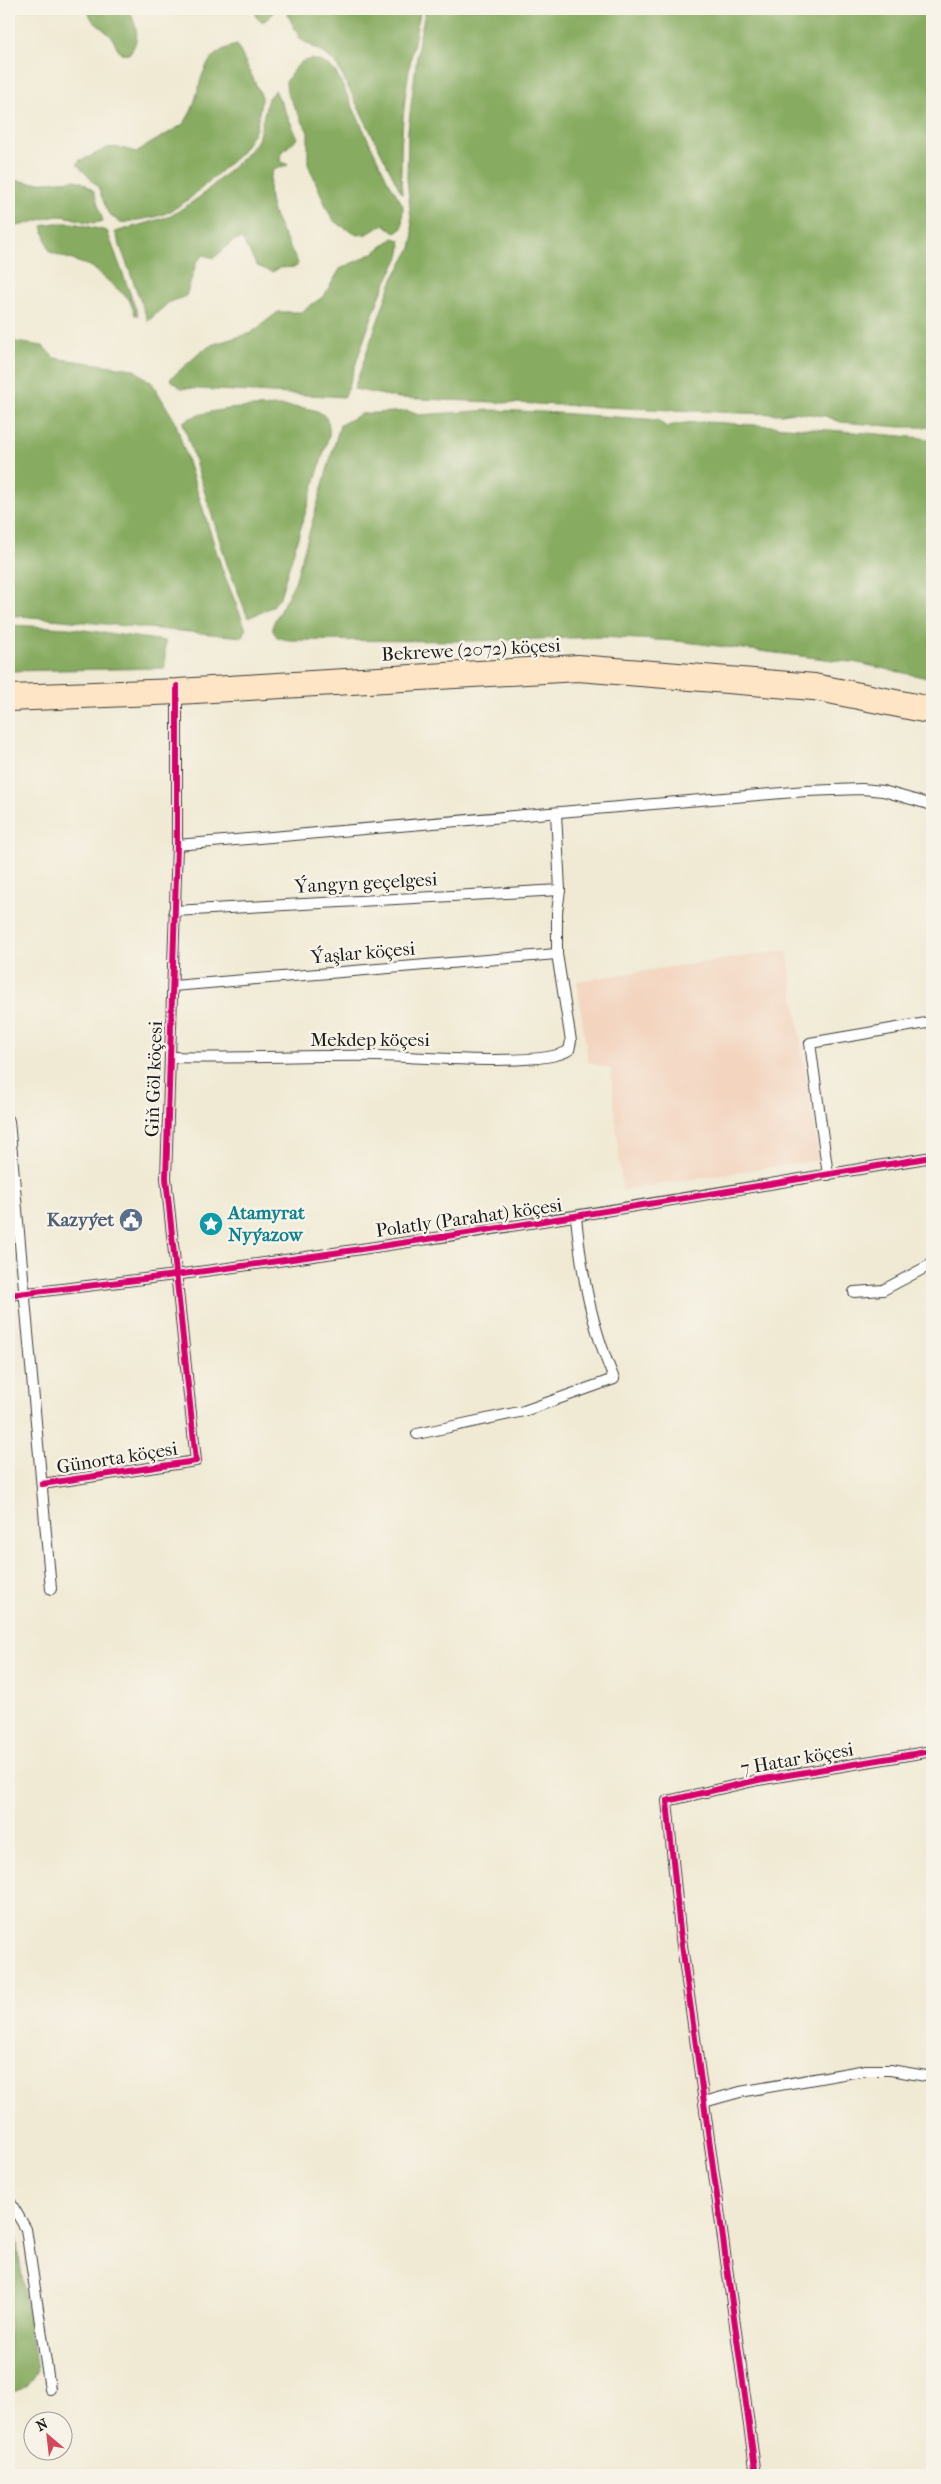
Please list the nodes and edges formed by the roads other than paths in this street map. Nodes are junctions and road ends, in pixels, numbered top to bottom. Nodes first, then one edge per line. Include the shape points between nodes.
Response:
1 (9, 692) edge
2 (177, 692) junction
3 (9, 704) edge
4 (932, 704) edge
5 (932, 717) edge
6 (932, 805) edge
7 (556, 813) junction
8 (176, 845) junction
9 (560, 890) junction
10 (174, 911) junction
11 (557, 954) junction
12 (173, 986) junction
13 (932, 1022) edge
14 (170, 1057) junction
15 (9, 1121) edge
16 (932, 1157) edge
17 (828, 1175) junction
18 (576, 1217) junction
19 (932, 1264) edge
20 (175, 1274) junction
21 (854, 1292) dead end
22 (26, 1293) junction
23 (9, 1295) edge
24 (417, 1434) dead end
25 (196, 1461) joint
26 (42, 1484) junction
27 (51, 1590) dead end
28 (932, 1751) edge
29 (932, 2077) edge
30 (704, 2102) junction
31 (9, 2200) edge
32 (50, 2389) dead end
33 (756, 2475) edge

1 - 2 main road, Bekrewe (2072) köçesi
2 - 3 main road, Bekrewe (2072) köçesi
2 - 4 main road, Bekrewe (2072) köçesi via 578,662 815,681
2 - 5 main road, Bekrewe (2072) köçesi via 578,674 813,693
2 - 8 street, Giň Göl köçesi
6 - 7 street via 883,791 840,789
7 - 8 street
7 - 9 street
8 - 10 street, Giň Göl köçesi
9 - 10 street, Ýangyn geçelgesi
9 - 11 street via 556,912
10 - 12 street, Giň Göl köçesi
11 - 12 street, Ýaşlar köçesi
11 - 14 street, Mekdep köçesi via 571,1041 569,1050 564,1053 539,1058
12 - 14 street, Giň Göl köçesi
13 - 17 street via 810,1043
14 - 20 street, Giň Göl köçesi via 166,1178
15 - 22 street
16 - 17 street, Polatly (Parahat) köçesi
17 - 18 street, Polatly (Parahat) köçesi
18 - 20 street, Polatly (Parahat) köçesi
18 - 24 street via 586,1293 601,1351 614,1379 524,1411
19 - 21 street via 883,1290
20 - 22 street, Polatly (Parahat) köçesi
20 - 25 street, Giň Göl köçesi
22 - 23 street, Polatly (Parahat) köçesi
22 - 26 street
25 - 26 street, Günorta köçesi
26 - 27 street
28 - 30 street, 7 Hatar köçesi via 758,1780 667,1801 680,1931
29 - 30 street via 890,2070 866,2070 740,2092
30 - 33 street
31 - 32 street via 26,2229

